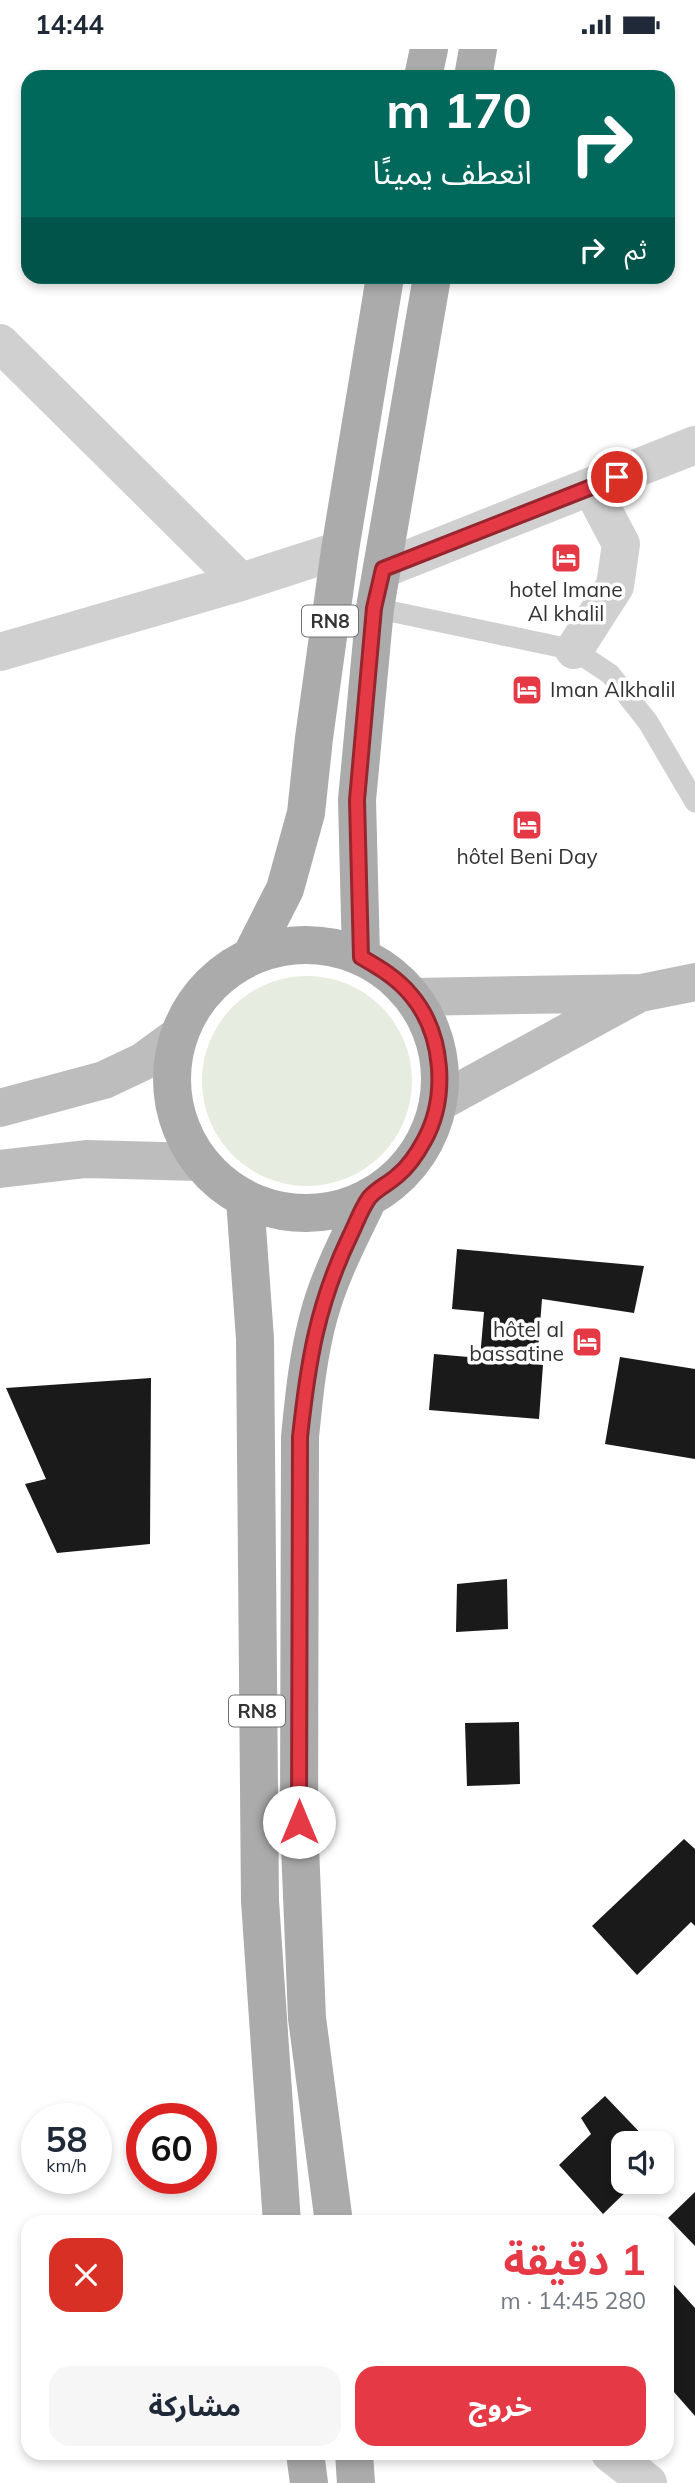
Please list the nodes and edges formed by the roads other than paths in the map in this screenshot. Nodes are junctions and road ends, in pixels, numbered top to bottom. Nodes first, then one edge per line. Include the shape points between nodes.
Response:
1 (429, 49) edge
2 (478, 49) edge
3 (424, 70) edge
4 (474, 70) edge
5 (384, 284) edge
6 (431, 284) edge
7 (0, 342) edge
8 (695, 445) edge
9 (591, 487) junction
10 (340, 550) junction
11 (383, 569) junction
12 (241, 582) junction
13 (374, 608) junction
14 (574, 650) junction
15 (0, 652) edge
16 (695, 802) edge
17 (251, 956) junction
18 (361, 957) junction
19 (695, 982) edge
20 (641, 993) junction
21 (413, 997) junction
22 (179, 1035) junction
23 (438, 1103) junction
24 (0, 1108) edge
25 (200, 1162) junction
26 (0, 1169) edge
27 (369, 1197) junction
28 (245, 1199) junction
29 (281, 2215) edge
30 (333, 2215) edge
31 (306, 2460) edge
32 (354, 2460) edge
33 (619, 2460) edge
34 (309, 2483) edge
35 (356, 2483) edge
36 (648, 2483) edge

1 - 3 main road
2 - 4 main road
5 - 10 main road, RN8
6 - 11 main road, RN8
7 - 12 street
8 - 9 street
9 - 11 street
9 - 14 street via 621,544 615,586
10 - 12 street
10 - 17 main road, RN8 via 306,813 285,889
11 - 13 main road, RN8
12 - 15 street
13 - 14 lane
13 - 18 main road, RN8 via 357,800
14 - 16 lane via 610,674 648,722
17 - 18 main road, RN8 via 306,945
17 - 22 main road, RN8 via 220,976 195,1002
18 - 21 main road, RN8 via 389,973
19 - 20 street
20 - 21 street
20 - 23 street
21 - 23 main road, RN8 via 431,1030 439,1066
22 - 24 street via 142,1062 104,1080
22 - 25 main road, RN8 via 171,1079 178,1123
23 - 27 main road, RN8 via 425,1141 401,1173
25 - 26 street via 86,1159
25 - 28 main road, RN8 via 220,1183
27 - 28 main road, RN8 via 345,1207 295,1213
27 - 30 main road, RN8 via 319,1315 300,1437 299,1822 307,2018
28 - 29 main road, RN8 via 255,1339 260,1901
31 - 34 main road
32 - 35 main road
33 - 36 street

